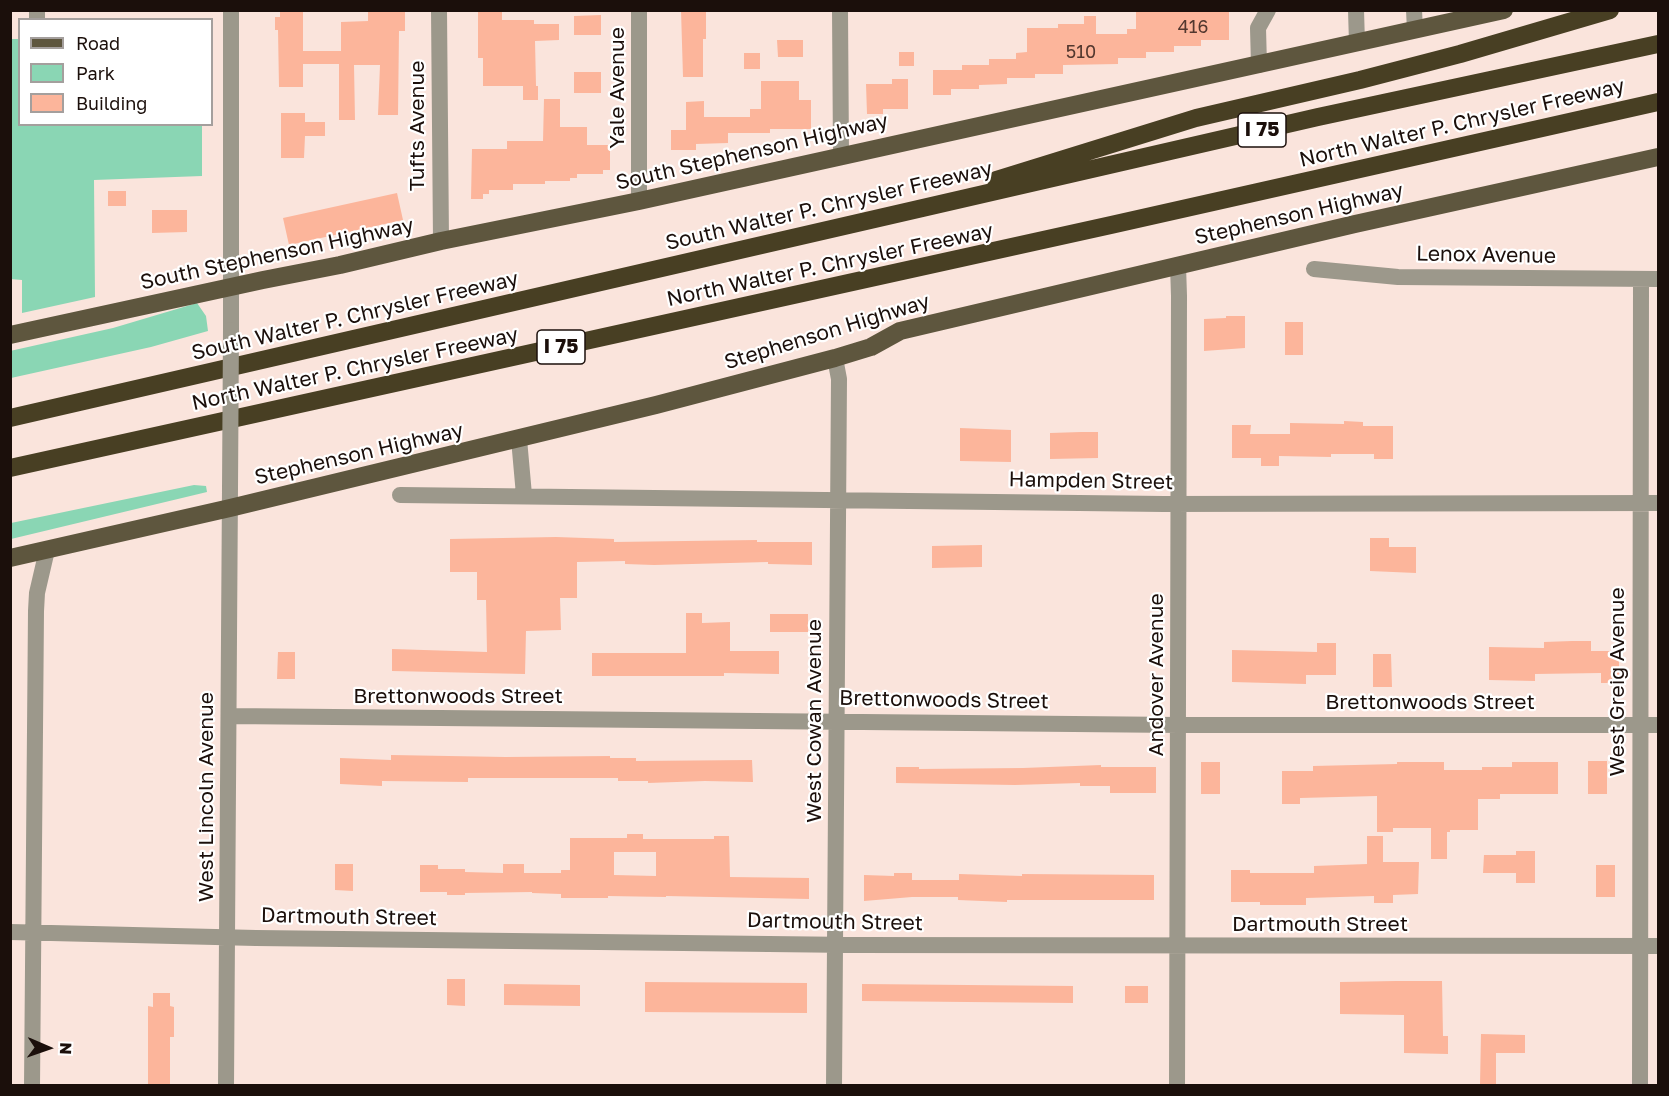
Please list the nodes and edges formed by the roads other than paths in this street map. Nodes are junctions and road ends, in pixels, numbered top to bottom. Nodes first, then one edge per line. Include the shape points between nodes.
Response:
1 (231, 10) edge
2 (439, 10) edge
3 (639, 10) edge
4 (840, 10) edge
5 (1268, 10) edge
6 (1356, 10) edge
7 (1414, 10) edge
8 (1504, 10) edge
9 (1610, 10) edge
10 (1415, 30) junction
11 (1357, 43) junction
12 (1659, 44) edge
13 (1259, 65) junction
14 (1659, 102) edge
15 (841, 155) junction
16 (1659, 157) edge
17 (639, 201) junction
18 (866, 221) junction
19 (441, 241) junction
20 (1178, 265) junction
21 (1314, 269) dead end
22 (1641, 279) junction
23 (1659, 279) edge
24 (232, 287) junction
25 (10, 335) edge
26 (835, 358) junction
27 (10, 418) edge
28 (519, 439) junction
29 (10, 468) edge
30 (400, 495) dead end
31 (524, 495) junction
32 (838, 500) junction
33 (1640, 503) junction
34 (1659, 503) edge
35 (1179, 504) junction
36 (230, 508) junction
37 (47, 550) junction
38 (10, 558) edge
39 (229, 716) junction
40 (837, 722) junction
41 (1640, 724) junction
42 (1659, 724) edge
43 (1179, 725) junction
44 (10, 932) edge
45 (34, 932) junction
46 (228, 937) junction
47 (836, 944) junction
48 (1177, 946) junction
49 (1640, 946) junction
50 (1659, 946) edge
51 (32, 1086) edge
52 (226, 1086) edge
53 (834, 1086) edge
54 (1177, 1086) edge
55 (1640, 1086) edge

1 - 24 street, West Lincoln Avenue
2 - 19 street, Tufts Avenue
3 - 17 street, Yale Avenue
4 - 15 street
5 - 13 street via 1258,28
6 - 11 street
7 - 10 street
8 - 10 main road, South Stephenson Highway
9 - 18 highway via 1438,60 1196,117
10 - 11 main road, South Stephenson Highway
11 - 13 main road, South Stephenson Highway
12 - 18 highway, South Walter P. Chrysler Freeway / I 75 via 1318,117
13 - 15 main road, South Stephenson Highway
14 - 29 highway, North Walter P. Chrysler Freeway / I 75
15 - 17 main road, South Stephenson Highway
16 - 20 main road, Stephenson Highway
17 - 19 main road, South Stephenson Highway
18 - 27 highway, South Walter P. Chrysler Freeway / I 75
19 - 24 main road, South Stephenson Highway
20 - 26 main road, Stephenson Highway via 900,331 871,347
20 - 35 street, Andover Avenue
21 - 22 street, Lenox Avenue via 1398,276
22 - 23 street, Lenox Avenue
22 - 33 street, West Greig Avenue
24 - 25 main road, South Stephenson Highway
24 - 36 street, West Lincoln Avenue, bridge
26 - 28 main road, Stephenson Highway
26 - 32 street, West Cowan Avenue via 839,379
28 - 31 street
28 - 36 main road, Stephenson Highway
30 - 31 street, Hampden Street
31 - 32 street, Hampden Street
32 - 35 street, Hampden Street
32 - 40 street, West Cowan Avenue
33 - 34 street, Hampden Street
33 - 35 street, Hampden Street
33 - 41 street, West Greig Avenue
35 - 43 street, Andover Avenue
36 - 37 main road, Stephenson Highway
36 - 39 street, West Lincoln Avenue
37 - 38 main road, Stephenson Highway
37 - 45 street via 36,611
39 - 40 street, Brettonwoods Street
39 - 46 street, West Lincoln Avenue
40 - 43 street, Brettonwoods Street
40 - 47 street, West Cowan Avenue
41 - 42 street, Brettonwoods Street
41 - 43 street, Brettonwoods Street
41 - 49 street, West Greig Avenue
43 - 48 street, Andover Avenue
44 - 45 street, Dartmouth Street
45 - 46 street, Dartmouth Street
45 - 51 street
46 - 47 street, Dartmouth Street
46 - 52 street, West Lincoln Avenue
47 - 48 street, Dartmouth Street
47 - 53 street, West Cowan Avenue
48 - 49 street, Dartmouth Street
48 - 54 street, Andover Avenue
49 - 50 street, Dartmouth Street
49 - 55 street, West Greig Avenue

